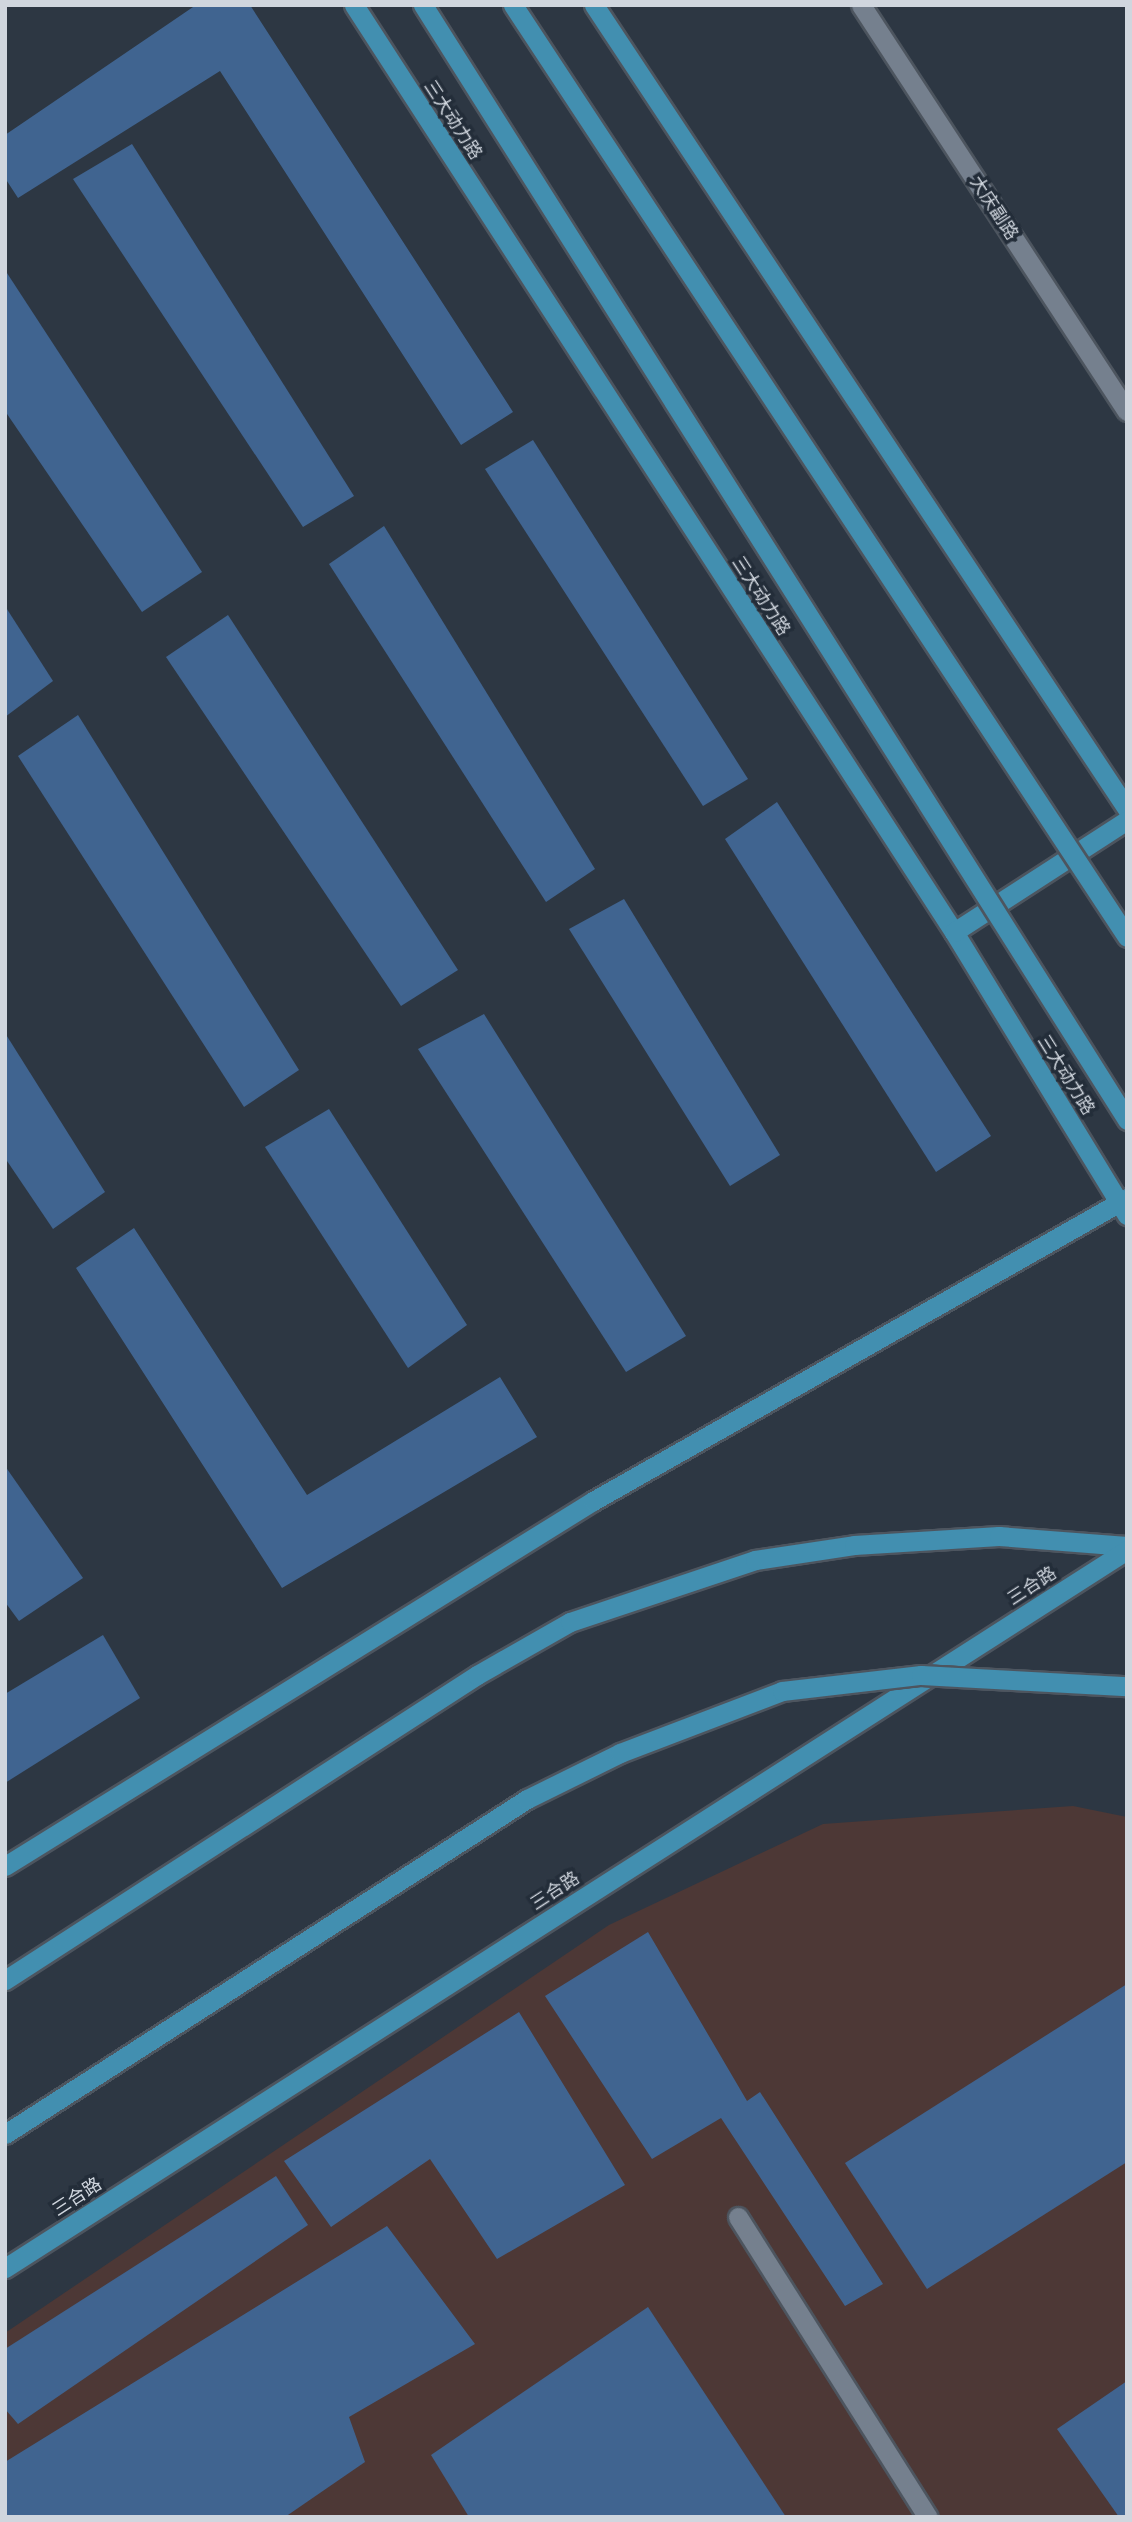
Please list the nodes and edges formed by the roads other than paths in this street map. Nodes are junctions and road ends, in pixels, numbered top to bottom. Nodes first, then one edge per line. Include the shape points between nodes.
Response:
1 (354, 5) edge
2 (423, 5) edge
3 (513, 5) edge
4 (594, 5) edge
5 (862, 5) edge
6 (1127, 411) edge
7 (1127, 809) edge
8 (1127, 820) edge
9 (954, 932) junction
10 (1127, 937) edge
11 (1127, 1120) edge
12 (1124, 1205) edge
13 (1127, 1548) edge
14 (1127, 1686) edge
15 (5, 1866) edge
16 (5, 1980) edge
17 (5, 2134) edge
18 (738, 2217) dead end
19 (5, 2268) edge
20 (928, 2517) edge

1 - 9 highway, 三大动力路
2 - 11 highway, bridge
3 - 10 highway, bridge
4 - 7 highway
5 - 6 street, 大庆副路
8 - 9 highway
9 - 12 highway, 三大动力路
12 - 15 highway via 593,1501
13 - 16 highway via 999,1536 853,1545 755,1560 570,1622 477,1675
13 - 19 highway, 三合路
14 - 17 highway, bridge via 921,1675 782,1691 620,1753 527,1799
18 - 20 street

